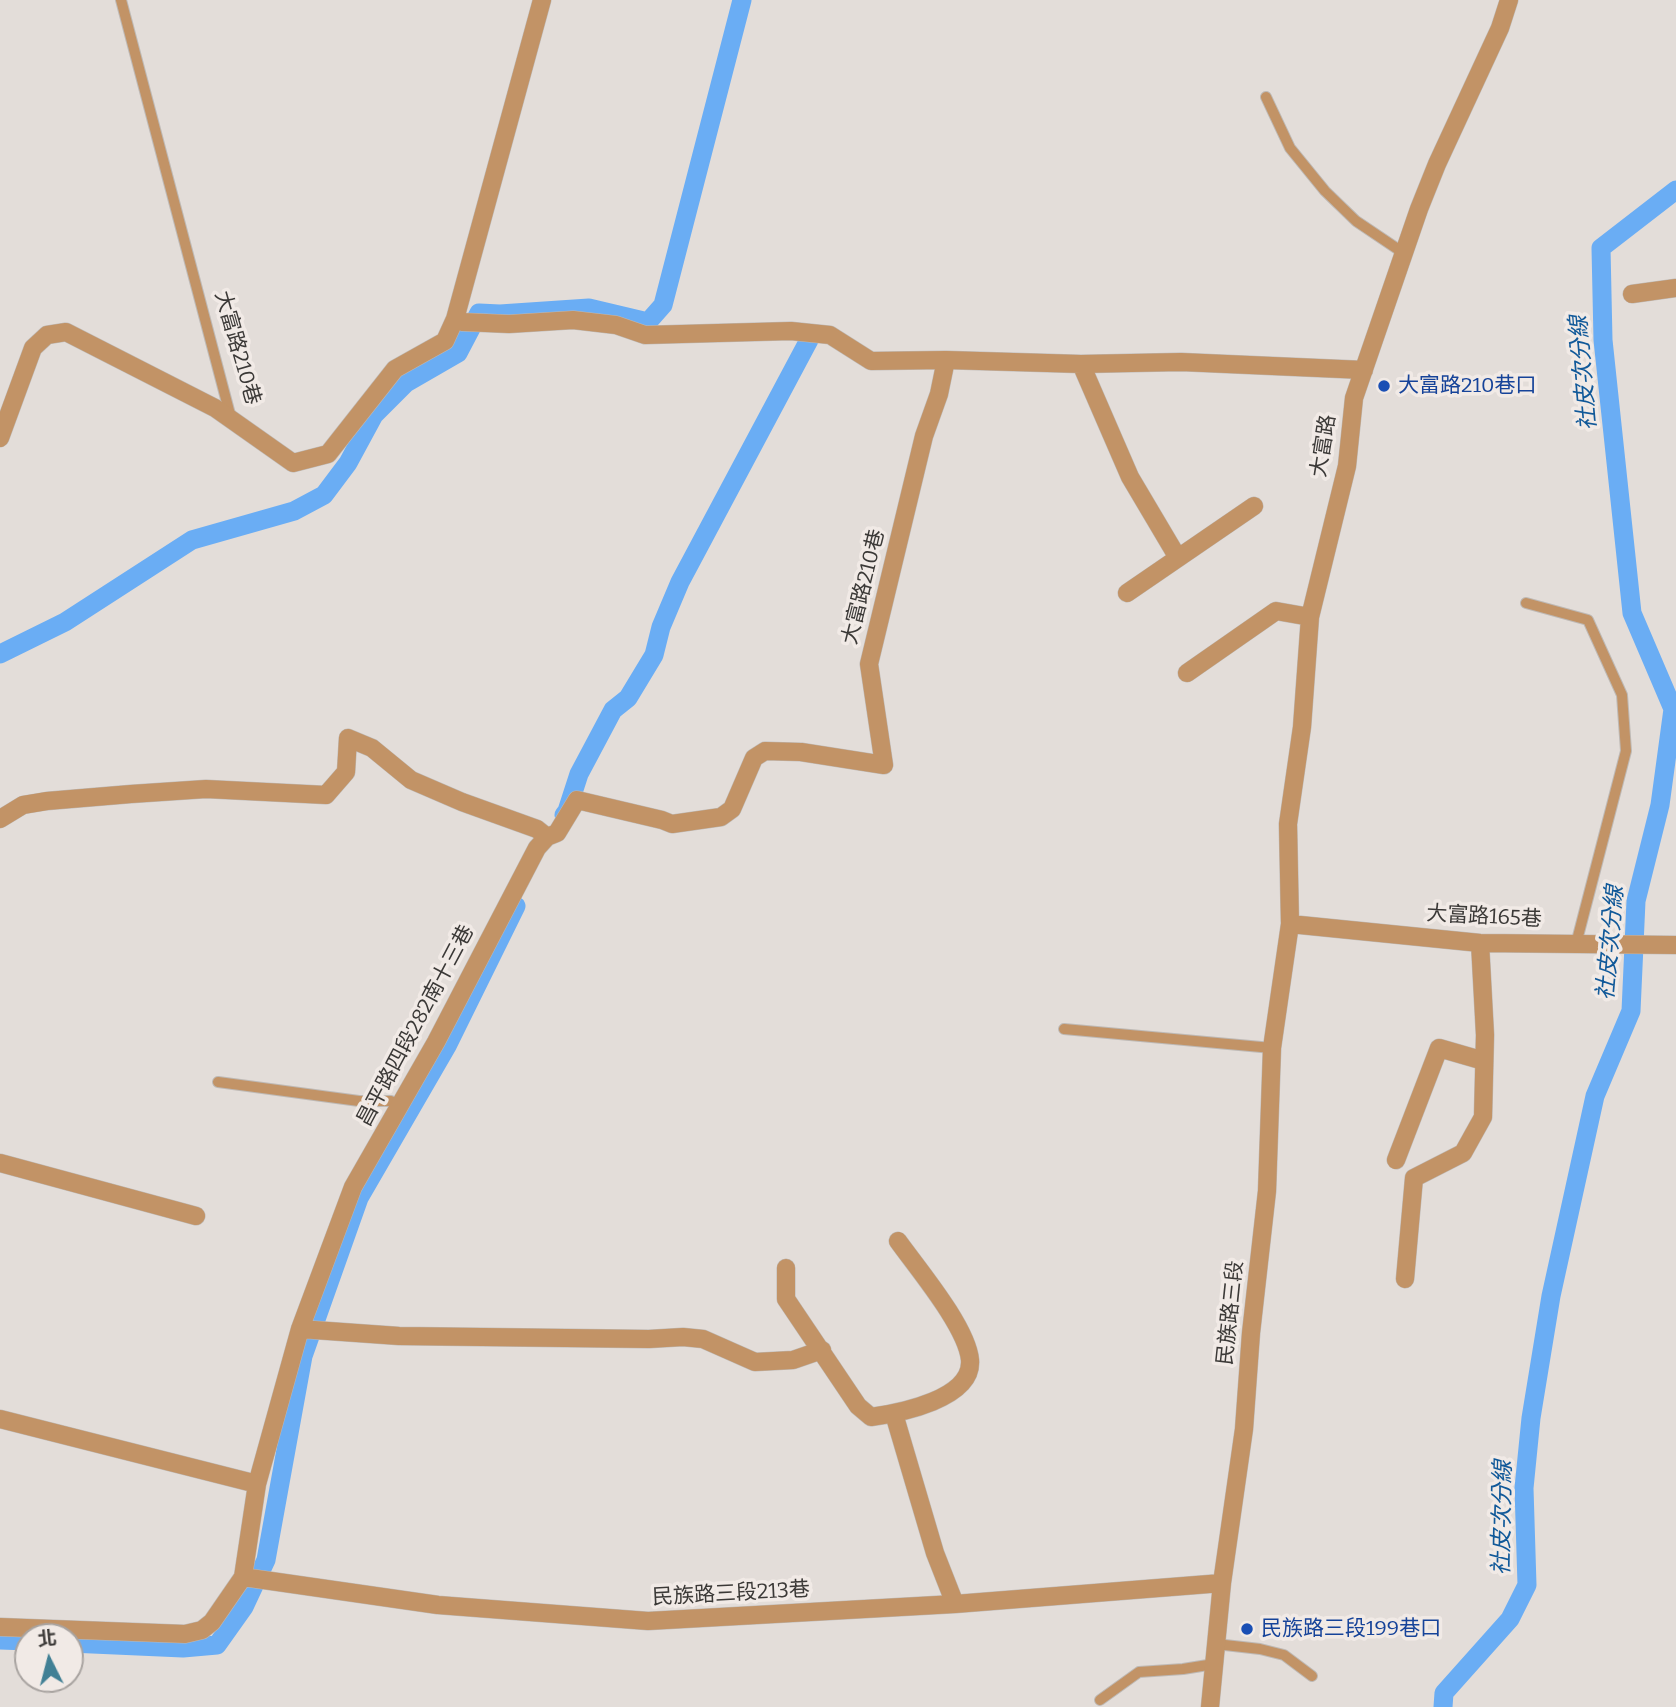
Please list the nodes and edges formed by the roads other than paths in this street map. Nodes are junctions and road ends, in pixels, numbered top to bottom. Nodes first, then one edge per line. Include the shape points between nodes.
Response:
1 (121, 0) edge
2 (542, 0) edge
3 (1509, 0) edge
4 (1266, 97) dead end
5 (1405, 254) junction
6 (1676, 288) edge
7 (1632, 294) dead end
8 (459, 321) junction
9 (946, 360) junction
10 (1081, 364) junction
11 (1364, 370) junction
12 (231, 418) junction
13 (0, 438) edge
14 (1254, 506) dead end
15 (1178, 558) junction
16 (1127, 593) dead end
17 (1526, 604) dead end
18 (1310, 617) junction
19 (1187, 673) dead end
20 (0, 820) edge
21 (547, 837) junction
22 (1290, 924) junction
23 (1480, 943) junction
24 (1576, 944) junction
25 (1676, 945) edge
26 (1064, 1029) dead end
27 (1272, 1048) junction
28 (1484, 1060) junction
29 (218, 1082) dead end
30 (400, 1106) junction
31 (1396, 1160) dead end
32 (0, 1163) edge
33 (196, 1216) dead end
34 (898, 1241) dead end
35 (786, 1268) dead end
36 (1405, 1279) dead end
37 (300, 1329) junction
38 (822, 1350) junction
39 (894, 1414) junction
40 (0, 1419) edge
41 (257, 1484) junction
42 (243, 1577) junction
43 (1222, 1583) junction
44 (955, 1604) junction
45 (0, 1627) edge
46 (1216, 1644) junction
47 (1214, 1664) junction
48 (1312, 1676) dead end
49 (1100, 1700) dead end
50 (1210, 1707) edge

1 - 12 lane, 大富路210巷
2 - 8 street, 大富路210巷
3 - 5 street, 大富路 via 1433,175
4 - 5 lane via 1290,148 1325,191 1356,221
5 - 11 street, 大富路
6 - 7 street
8 - 9 street via 573,320 617,325 645,335 792,331 830,335 871,361
8 - 12 street, 大富路210巷 via 445,341 395,369 328,454 293,463
9 - 10 street
9 - 21 street, 大富路210巷 via 869,664 884,765 765,751 754,758 732,809 721,817 671,824 577,800 557,833
10 - 11 street via 1181,362
10 - 15 street via 1130,477
11 - 18 street, 大富路 via 1354,398 1347,466
12 - 13 street via 66,332 47,335 33,348
14 - 15 street
15 - 16 street
17 - 24 lane via 1588,620 1622,695 1626,751
18 - 19 street via 1276,611
18 - 22 street, 大富路 via 1302,727 1288,824
20 - 21 street via 35,803 119,795 206,789 326,795 346,772 348,738 372,748 411,780 537,829
21 - 30 street, 昌平路四段282南十三巷 via 537,848
22 - 23 street, 大富路165巷
22 - 27 street, 民族路三段
23 - 24 street, 大富路165巷
23 - 28 street
24 - 25 street, 大富路165巷
26 - 27 lane
27 - 43 street, 民族路三段 via 1267,1191 1244,1429
28 - 31 street via 1439,1048
28 - 36 street via 1483,1117 1464,1153 1414,1178
29 - 30 lane via 391,1101
30 - 37 street, 昌平路四段282南十三巷 via 354,1187
32 - 33 street
34 - 39 street via 965,1340 970,1361 966,1378 946,1396
35 - 38 street via 786,1299
37 - 38 street via 399,1336 683,1337 704,1339 755,1362 793,1360
37 - 41 street, 昌平路四段282南十三巷
38 - 39 street via 871,1417
39 - 44 street
40 - 41 street
41 - 42 street, 昌平路四段282南十三巷
42 - 44 street, 民族路三段213巷 via 438,1605 648,1620
42 - 45 street, 昌平路四段282南十三巷 via 212,1622 185,1634
43 - 44 street, 民族路三段213巷
43 - 46 street, 民族路三段
46 - 47 street, 民族路三段
46 - 48 lane via 1284,1655
47 - 49 lane via 1139,1672
47 - 50 street, 民族路三段

